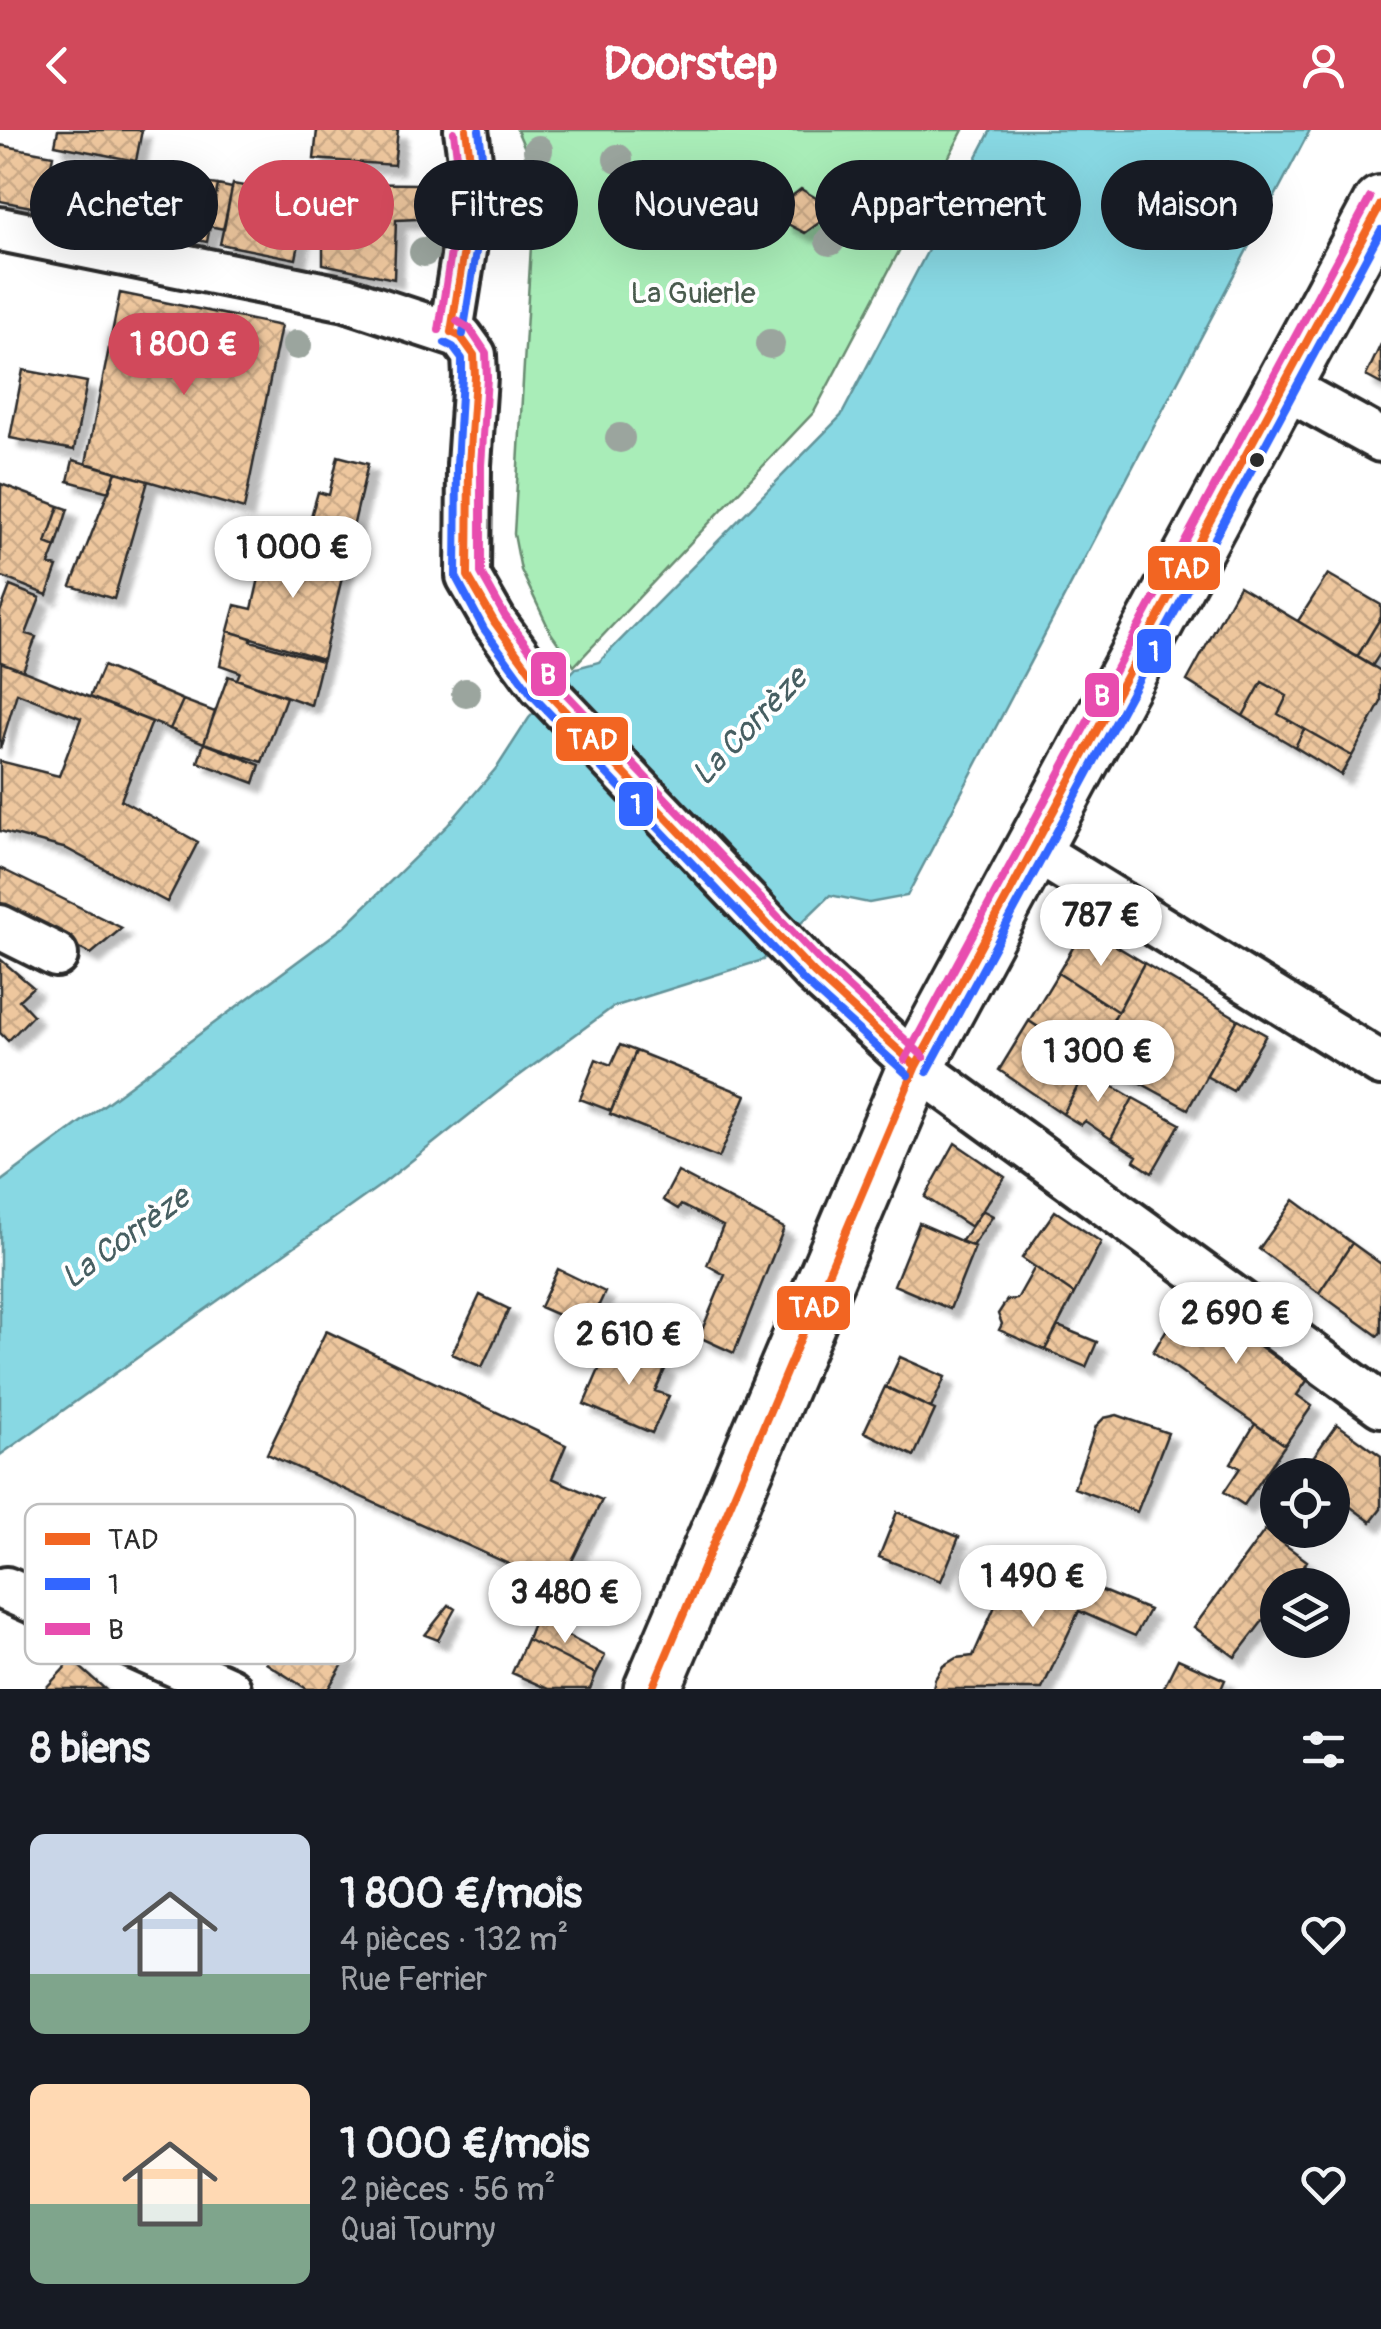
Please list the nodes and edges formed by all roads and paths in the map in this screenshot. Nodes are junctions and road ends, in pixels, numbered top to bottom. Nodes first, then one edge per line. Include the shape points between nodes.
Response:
1 (466, 130) edge
2 (1381, 204) edge
3 (0, 229) edge
4 (451, 332) junction
5 (1283, 386) junction
6 (1381, 440) edge
7 (1033, 850) junction
8 (0, 928) edge
9 (56, 955) dead end
10 (1381, 1064) edge
11 (916, 1066) junction
12 (1381, 1405) edge
13 (6, 1589) dead end
14 (25, 1598) edge
15 (163, 1664) edge
16 (205, 1684) edge
17 (652, 1689) edge

1 - 4 street via 474,188
2 - 5 main road
3 - 4 street via 346,299
4 - 11 street via 474,355 468,576 496,623 542,686 814,973
5 - 6 street
5 - 7 main road
7 - 10 street
7 - 11 main road
8 - 9 street
11 - 12 street
11 - 17 main road
13 - 14 street
15 - 16 street

